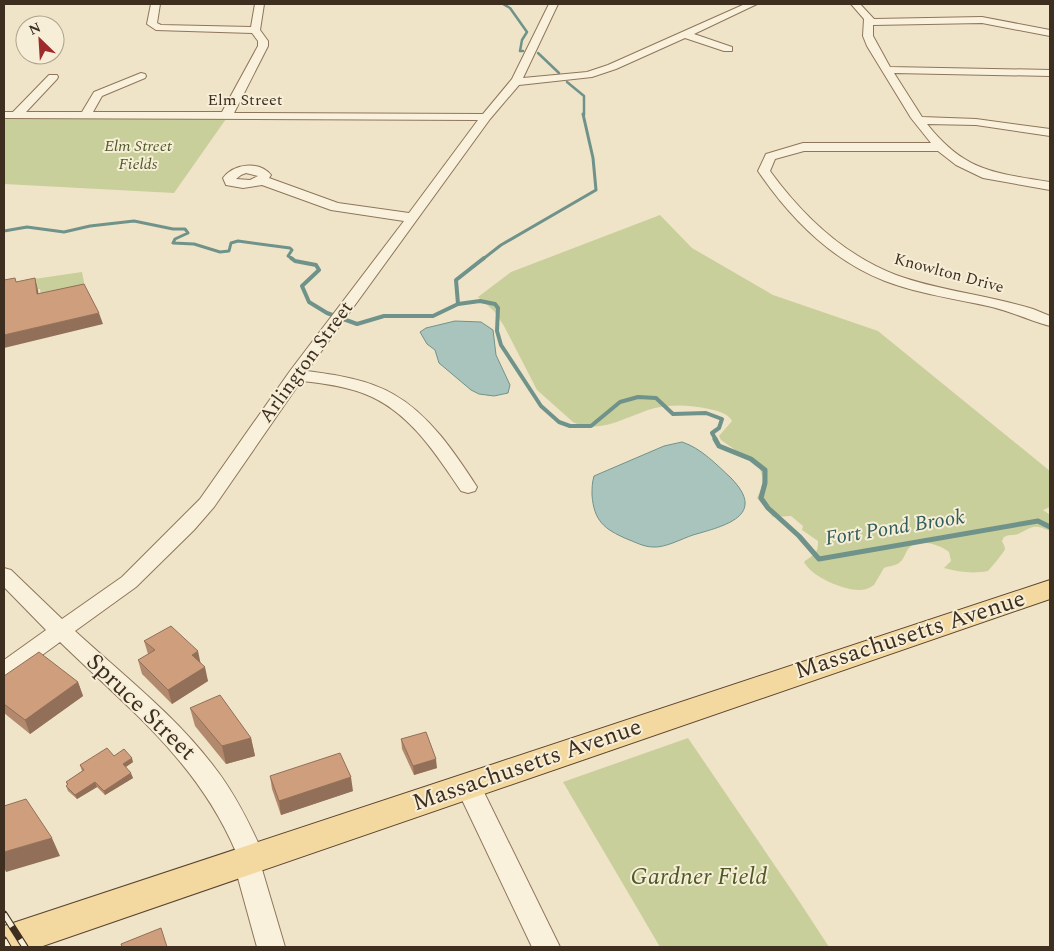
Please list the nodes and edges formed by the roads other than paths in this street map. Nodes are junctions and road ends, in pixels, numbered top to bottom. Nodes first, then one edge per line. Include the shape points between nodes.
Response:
1 (155, 4) edge
2 (260, 4) edge
3 (553, 4) edge
4 (752, 4) edge
5 (855, 4) edge
6 (869, 22) junction
7 (255, 30) junction
8 (1050, 33) edge
9 (683, 34) junction
10 (728, 49) dead end
11 (888, 70) junction
12 (1050, 73) edge
13 (141, 76) dead end
14 (53, 77) dead end
15 (516, 82) junction
16 (4, 115) edge
17 (16, 115) junction
18 (86, 115) junction
19 (226, 116) junction
20 (486, 117) junction
21 (920, 120) junction
22 (1050, 132) edge
23 (941, 146) junction
24 (262, 180) dead end
25 (1050, 186) edge
26 (413, 218) junction
27 (341, 315) joint
28 (1050, 320) edge
29 (296, 375) junction
30 (468, 487) dead end
31 (4, 575) edge
32 (1050, 589) edge
33 (60, 632) junction
34 (4, 671) edge
35 (468, 785) junction
36 (249, 859) junction
37 (4, 943) edge
38 (271, 947) edge
39 (546, 947) edge

1 - 7 street via 152,24 159,28
2 - 7 street
3 - 15 street, Arlington Street
4 - 9 street
5 - 6 street
6 - 8 street via 982,20
6 - 11 street via 868,36
7 - 19 street via 263,46
9 - 10 street
9 - 15 street via 623,63 588,75
11 - 12 street
11 - 21 street
13 - 18 street via 98,94
14 - 17 street
15 - 20 street, Arlington Street
16 - 17 street, Elm Street
17 - 18 street, Elm Street
18 - 19 street, Elm Street
19 - 20 street, Elm Street
20 - 26 street, Arlington Street
21 - 22 street via 976,122
21 - 23 street
23 - 25 street via 980,173
23 - 28 street, Knowlton Drive via 803,148 770,157 764,171 821,236 877,272
24 - 26 street via 336,207
26 - 27 street, Arlington Street
27 - 29 street, Arlington Street
29 - 30 street via 350,384 373,391 397,404 416,421
29 - 33 street, Arlington Street via 187,525 128,582
31 - 33 street, Spruce Street
32 - 35 main road, Massachusetts Avenue
33 - 34 street, Arlington Street
33 - 36 street, Spruce Street via 191,754 224,799 243,834
35 - 36 main road, Massachusetts Avenue
35 - 39 street
36 - 37 main road, Massachusetts Avenue
36 - 38 street, Spruce Street

